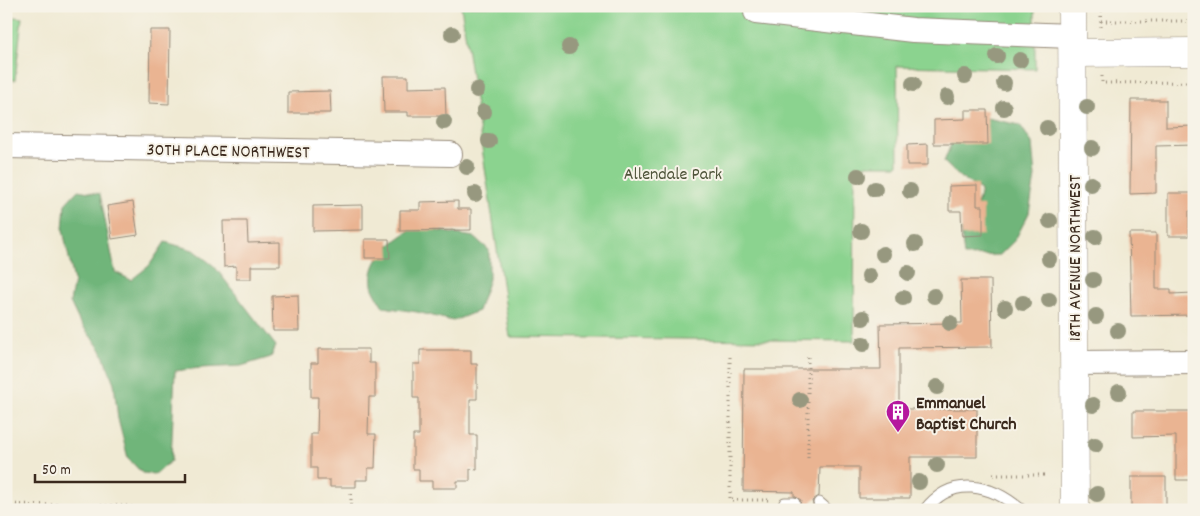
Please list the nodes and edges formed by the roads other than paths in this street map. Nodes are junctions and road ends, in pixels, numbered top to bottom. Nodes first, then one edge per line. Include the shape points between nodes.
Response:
1 (1072, 6) edge
2 (756, 12) dead end
3 (1073, 45) junction
4 (1194, 52) edge
5 (6, 146) edge
6 (450, 154) dead end
7 (1194, 362) edge
8 (1074, 363) junction
9 (794, 503) dead end
10 (779, 505) edge
11 (925, 510) edge
12 (1021, 510) edge
13 (1075, 510) edge

1 - 3 main road, 18TH AVENUE NORTHWEST
2 - 3 street
3 - 4 main road
3 - 8 main road, 18TH AVENUE NORTHWEST
5 - 6 street, 30TH PLACE NORTHWEST
7 - 8 street
8 - 13 main road, 18TH AVENUE NORTHWEST
9 - 10 lane
11 - 12 lane via 935,497 951,488 969,488 990,491 1008,499

